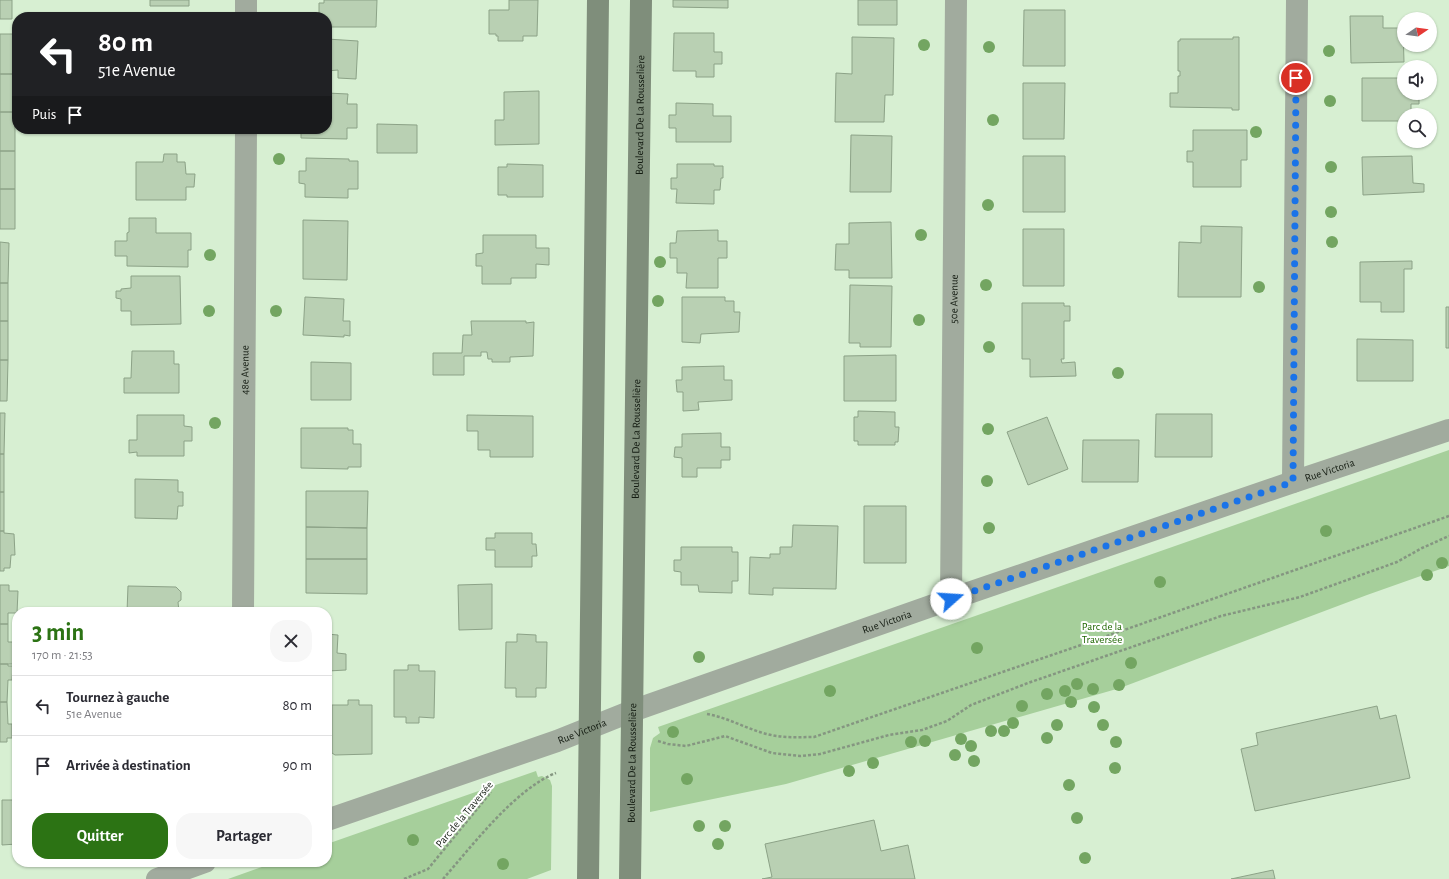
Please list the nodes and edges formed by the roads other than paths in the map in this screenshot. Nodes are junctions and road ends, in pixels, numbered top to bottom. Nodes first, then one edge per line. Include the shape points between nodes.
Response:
1 (246, 0) edge
2 (598, 0) edge
3 (641, 0) edge
4 (956, 0) edge
5 (1297, 0) edge
6 (246, 12) edge
7 (246, 134) edge
8 (1449, 430) edge
9 (1293, 482) junction
10 (951, 599) junction
11 (243, 607) edge
12 (632, 711) junction
13 (590, 728) junction
14 (332, 818) edge
15 (191, 867) edge
16 (156, 879) edge
17 (588, 879) edge
18 (630, 879) edge

1 - 6 street
2 - 13 street
3 - 12 street, Boulevard De La Rousselière
4 - 10 street, 50e Avenue
5 - 9 street
7 - 11 street, 48e Avenue
8 - 9 street, Rue Victoria
9 - 10 street, Rue Victoria
10 - 12 street, Rue Victoria
12 - 13 street, Rue Victoria
12 - 18 street, Boulevard De La Rousselière
13 - 14 street, Rue Victoria
13 - 17 street
15 - 16 street

